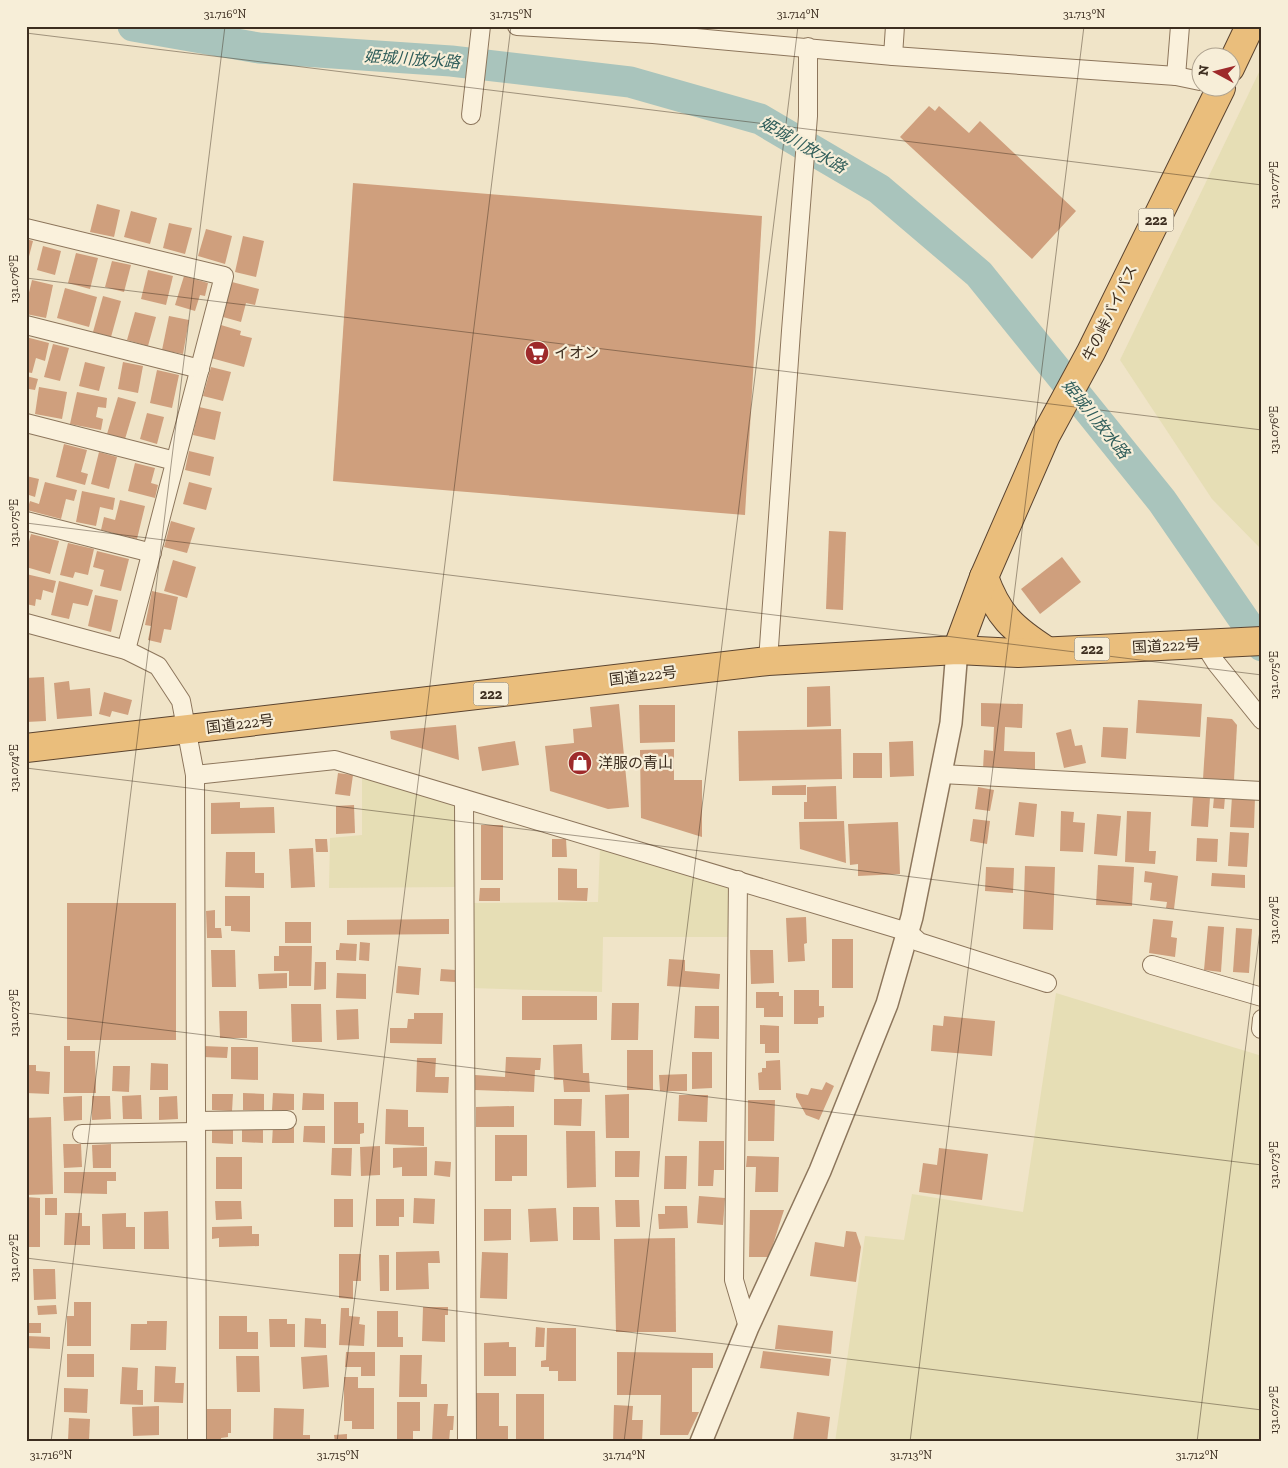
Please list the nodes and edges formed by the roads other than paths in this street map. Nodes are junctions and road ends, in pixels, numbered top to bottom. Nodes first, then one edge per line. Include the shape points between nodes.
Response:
1 (481, 26) edge
2 (517, 26) edge
3 (895, 26) edge
4 (1180, 26) edge
5 (1250, 26) edge
6 (653, 30) edge
7 (808, 47) junction
8 (1240, 48) edge
9 (893, 56) junction
10 (1176, 76) junction
11 (1190, 79) edge
12 (1216, 98) edge
13 (471, 115) dead end
14 (26, 228) edge
15 (26, 326) edge
16 (200, 369) junction
17 (26, 423) edge
18 (175, 461) junction
19 (26, 521) edge
20 (152, 554) junction
21 (984, 576) junction
22 (26, 622) edge
23 (1262, 641) edge
24 (1215, 643) junction
25 (126, 650) junction
26 (957, 650) junction
27 (1047, 651) junction
28 (768, 661) junction
29 (1262, 720) edge
30 (187, 730) junction
31 (26, 748) edge
32 (195, 774) junction
33 (941, 774) junction
34 (1262, 791) edge
35 (464, 799) junction
36 (738, 880) junction
37 (908, 932) junction
38 (1152, 965) dead end
39 (1047, 983) dead end
40 (1262, 997) edge
41 (287, 1120) dead end
42 (196, 1127) junction
43 (82, 1134) dead end
44 (748, 1327) junction
45 (197, 1442) edge
46 (467, 1442) edge
47 (701, 1442) edge

1 - 13 street
2 - 6 street
3 - 9 street
4 - 10 street
5 - 8 highway
6 - 7 street
7 - 9 street
7 - 28 street via 808,116
9 - 10 street
10 - 11 street
12 - 21 highway, 牛の峠バイパス / 222 via 1091,352 1046,435
14 - 16 street via 224,276
15 - 16 street
16 - 18 street
17 - 18 street
18 - 20 street
19 - 20 street
20 - 25 street
21 - 26 highway, 牛の峠バイパス / 222
21 - 27 highway via 1002,615
22 - 25 street
23 - 24 highway, 国道222号 / 222
24 - 27 highway, 国道222号 / 222
24 - 29 street via 1216,663
25 - 30 street via 158,666 181,701
26 - 27 highway, 国道222号 / 222
26 - 28 highway, 国道222号 / 222
26 - 33 street via 951,723
28 - 30 highway, 国道222号 / 222
30 - 31 highway, 国道222号 / 222
30 - 32 street
32 - 35 street via 336,760
32 - 42 street
33 - 34 street
33 - 37 street
35 - 36 street
35 - 46 street
36 - 37 street
36 - 44 street via 734,1280
37 - 39 street via 919,942
37 - 44 street via 887,1004 831,1143
38 - 40 street
41 - 42 street
42 - 43 street
42 - 45 street
44 - 47 street

